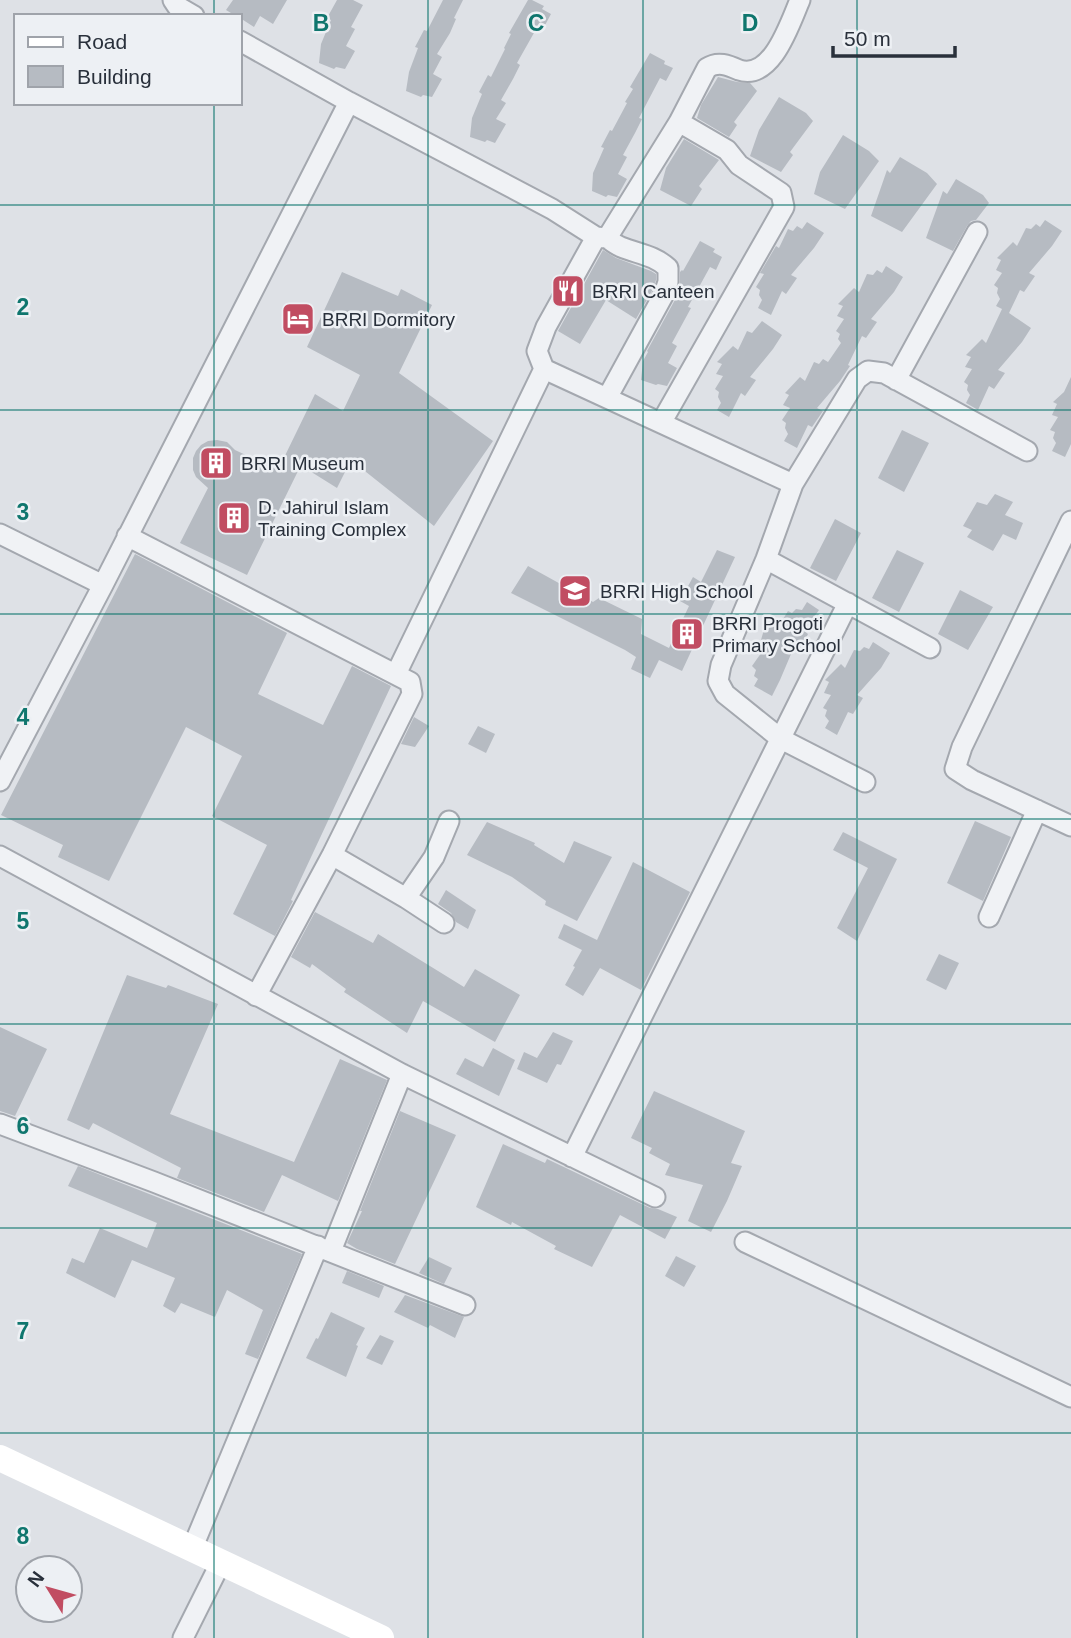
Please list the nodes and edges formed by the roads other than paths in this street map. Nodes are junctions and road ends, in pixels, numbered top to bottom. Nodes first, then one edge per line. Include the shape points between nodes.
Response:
1 (173, 0) edge
2 (800, 0) edge
3 (191, 14) edge
4 (242, 42) edge
5 (349, 102) junction
6 (679, 122) junction
7 (977, 232) dead end
8 (601, 237) junction
9 (544, 369) junction
10 (896, 380) junction
11 (607, 398) junction
12 (662, 423) junction
13 (1027, 452) dead end
14 (793, 484) junction
15 (1071, 521) edge
16 (0, 534) edge
17 (127, 536) junction
18 (766, 559) junction
19 (103, 585) junction
20 (848, 603) junction
21 (930, 648) dead end
22 (396, 674) junction
23 (781, 739) junction
24 (0, 781) edge
25 (865, 782) dead end
26 (1037, 810) junction
27 (449, 821) dead end
28 (1071, 826) edge
29 (332, 855) junction
30 (0, 856) edge
31 (406, 898) junction
32 (989, 917) dead end
33 (444, 923) dead end
34 (256, 996) junction
35 (402, 1074) junction
36 (0, 1124) edge
37 (572, 1157) junction
38 (655, 1197) dead end
39 (745, 1242) dead end
40 (324, 1248) junction
41 (465, 1304) dead end
42 (1071, 1397) edge
43 (0, 1458) edge
44 (192, 1549) junction
45 (221, 1562) junction
46 (183, 1638) edge
47 (381, 1638) edge

1 - 3 street
2 - 6 street via 768,62 748,72 723,64 708,68
4 - 5 street
5 - 8 street
5 - 17 street
6 - 8 street
6 - 12 street via 727,150 739,165 781,193 784,207
7 - 10 street
8 - 9 street via 546,327 537,351
8 - 11 street via 668,268 664,294
9 - 11 street
9 - 22 street
10 - 13 street
10 - 14 street via 868,371 857,379
11 - 12 street
12 - 14 street
14 - 18 street
15 - 26 street via 962,747 956,769
16 - 19 street
17 - 19 street
17 - 22 street
18 - 20 street
18 - 23 street via 718,681 725,694
19 - 24 street
20 - 21 street
20 - 23 street
22 - 29 street via 410,682 412,694
23 - 25 street
23 - 37 street
26 - 28 street
26 - 32 street
27 - 31 street via 434,857
29 - 31 street
29 - 34 street
30 - 34 street
31 - 33 street
34 - 35 street
35 - 37 street
35 - 40 street
36 - 40 street
37 - 38 street
39 - 42 street
40 - 41 street
40 - 44 street
43 - 44 main road
44 - 45 main road
45 - 46 street
45 - 47 main road

